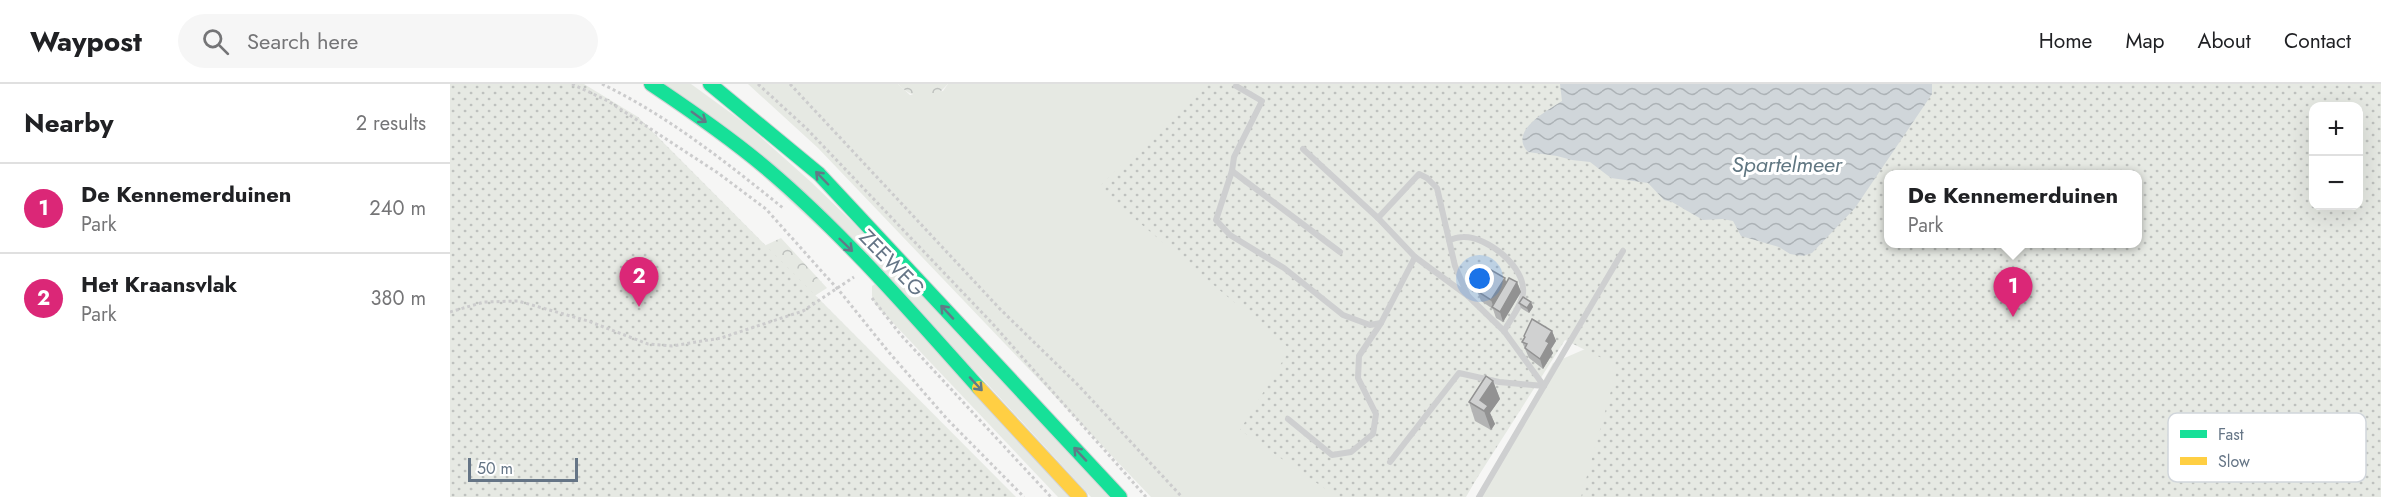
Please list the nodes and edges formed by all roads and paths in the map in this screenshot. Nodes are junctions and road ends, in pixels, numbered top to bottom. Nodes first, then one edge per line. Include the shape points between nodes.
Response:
1 (572, 84) edge
2 (602, 84) edge
3 (651, 84) edge
4 (710, 84) edge
5 (758, 84) edge
6 (790, 84) edge
7 (1236, 86) dead end
8 (1303, 148) dead end
9 (1232, 171) junction
10 (784, 210) dead end
11 (1378, 218) junction
12 (1449, 240) junction
13 (1623, 251) dead end
14 (1340, 252) dead end
15 (1415, 257) junction
16 (865, 264) junction
17 (855, 276) junction
18 (861, 285) dead end
19 (838, 289) junction
20 (868, 293) dead end
21 (1468, 296) junction
22 (450, 312) edge
23 (1380, 323) junction
24 (1504, 331) junction
25 (1544, 386) junction
26 (1288, 419) dead end
27 (1390, 462) dead end
28 (1024, 497) edge
29 (1051, 497) edge
30 (1080, 497) edge
31 (1120, 497) edge
32 (1146, 497) edge
33 (1182, 497) edge
34 (1479, 497) edge

1 - 19 path via 608,101 766,209
2 - 10 path via 720,156
3 -> 16 main road, ZEEWEG via 782,182
31 -> 4 main road, ZEEWEG via 819,174
5 - 32 path, ZEEWEG via 806,128 991,322
6 - 33 path
7 - 9 lane via 1262,101 1234,157
8 - 11 lane
9 - 14 lane
9 - 23 lane via 1216,220 1230,235 1284,268 1343,315 1370,325
11 - 12 lane via 1419,174 1437,188
11 - 15 lane
12 - 21 lane
12 - 24 lane via 1463,237 1488,245 1521,274 1523,296
13 - 25 lane
15 - 21 lane
15 - 23 lane
16 - 17 path
16 -> 30 main road, ZEEWEG
17 - 18 path
17 - 19 path
19 - 22 path via 803,310 722,338 672,346 648,345 588,321 518,300 484,302
19 - 28 path via 946,419
20 - 29 path via 900,334
21 - 24 lane
23 - 26 lane via 1359,356 1358,378 1376,414 1373,434 1351,452 1332,455
24 - 25 lane
25 - 27 lane via 1459,373
25 - 34 lane

